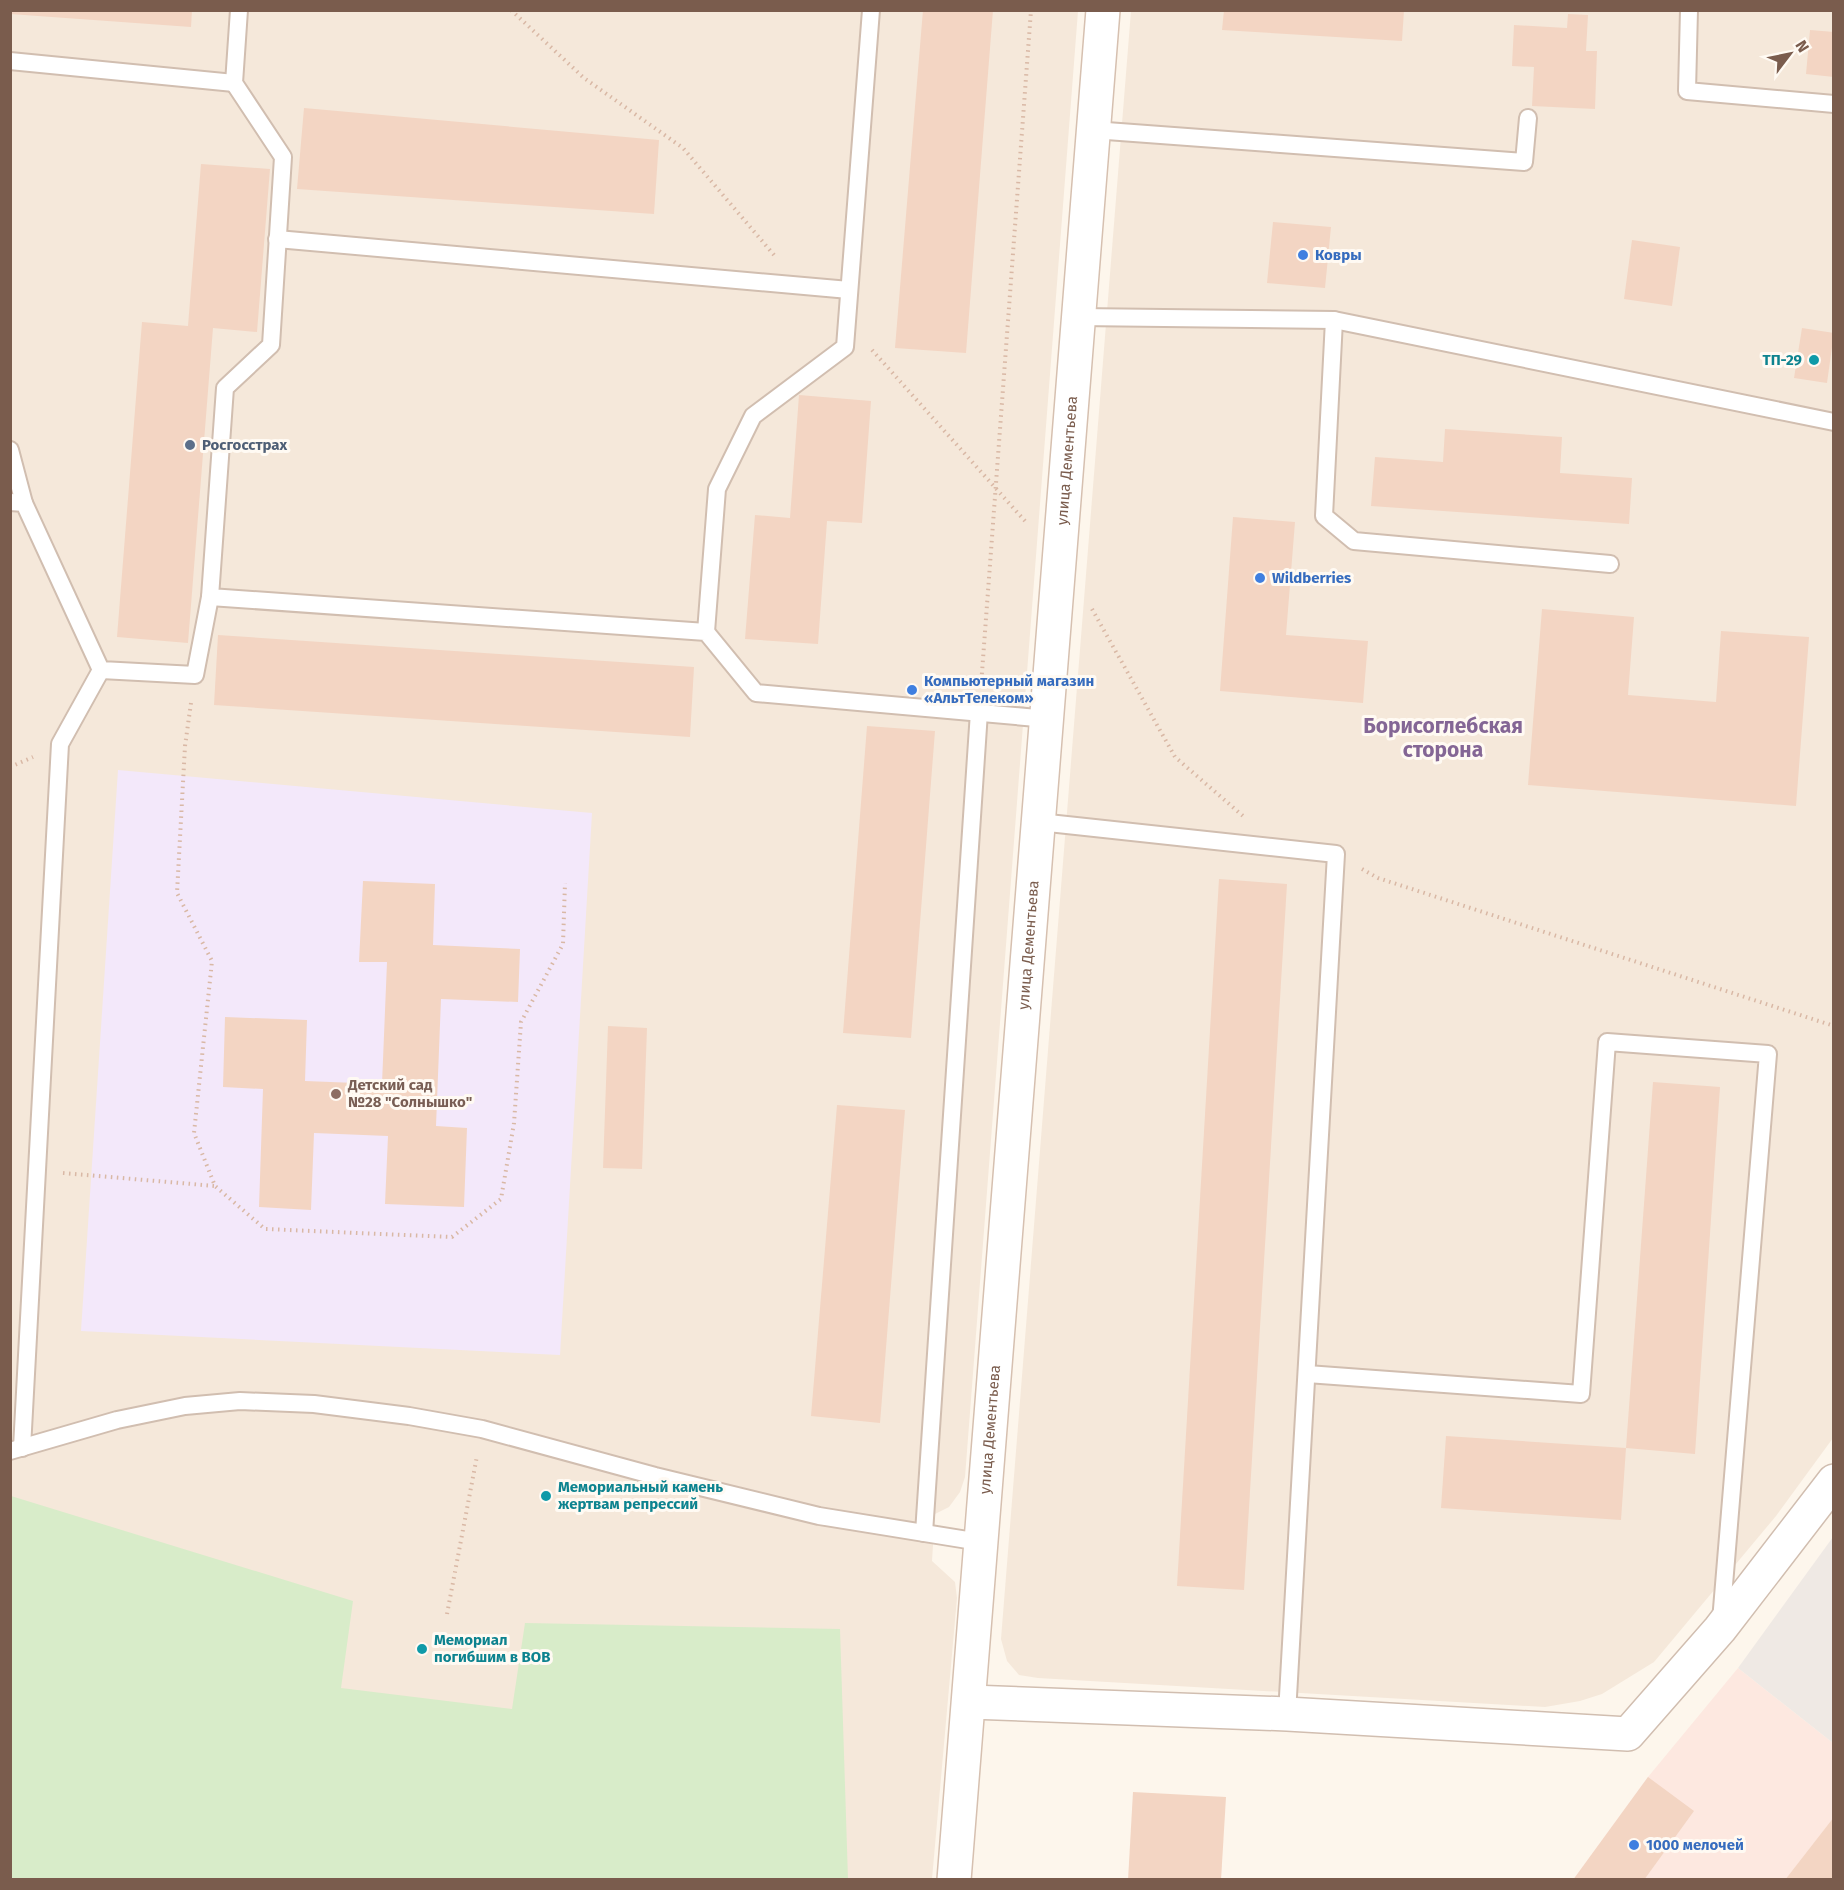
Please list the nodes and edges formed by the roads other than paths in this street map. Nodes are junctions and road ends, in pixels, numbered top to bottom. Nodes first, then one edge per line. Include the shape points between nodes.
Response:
1 (239, 10) edge
2 (872, 10) edge
3 (1103, 10) edge
4 (1689, 10) edge
5 (10, 61) edge
6 (234, 84) junction
7 (1833, 104) edge
8 (1528, 118) dead end
9 (1093, 130) junction
10 (277, 239) junction
11 (849, 290) junction
12 (1078, 317) junction
13 (1334, 320) junction
14 (1833, 422) edge
15 (10, 450) edge
16 (17, 503) edge
17 (1610, 564) dead end
18 (210, 597) junction
19 (706, 632) junction
20 (101, 670) junction
21 (979, 712) junction
22 (1047, 719) junction
23 (1039, 822) junction
24 (1307, 1374) junction
25 (16, 1449) edge
26 (1833, 1481) edge
27 (924, 1533) junction
28 (980, 1542) junction
29 (1720, 1629) junction
30 (970, 1702) junction
31 (1287, 1714) junction
32 (954, 1880) edge

1 - 6 lane
2 - 11 lane
3 - 9 street, улица Дементьева
4 - 7 lane via 1687,91
5 - 6 lane
6 - 10 lane via 283,157
8 - 9 lane via 1524,162
9 - 12 street, улица Дементьева
10 - 11 lane
10 - 18 lane via 271,345 225,388
11 - 19 lane via 845,347 753,416 717,489
12 - 13 lane
12 - 22 street, улица Дементьева
13 - 14 lane
13 - 17 lane via 1324,516 1354,541
15 - 16 lane
16 - 20 lane
18 - 19 lane
18 - 20 lane via 195,675
19 - 21 lane via 756,693
20 - 25 lane via 60,744 37,1170
21 - 22 lane
21 - 27 lane
22 - 23 street, улица Дементьева
23 - 24 lane via 1336,854
23 - 28 street, улица Дементьева
24 - 29 lane via 1581,1394 1607,1042 1768,1054
24 - 31 lane
25 - 27 lane via 117,1420 185,1406 240,1401 314,1404 482,1429 819,1516
26 - 29 street
27 - 28 lane
28 - 30 street, улица Дементьева
29 - 31 street via 1628,1734
30 - 31 street
30 - 32 street, улица Дементьева

